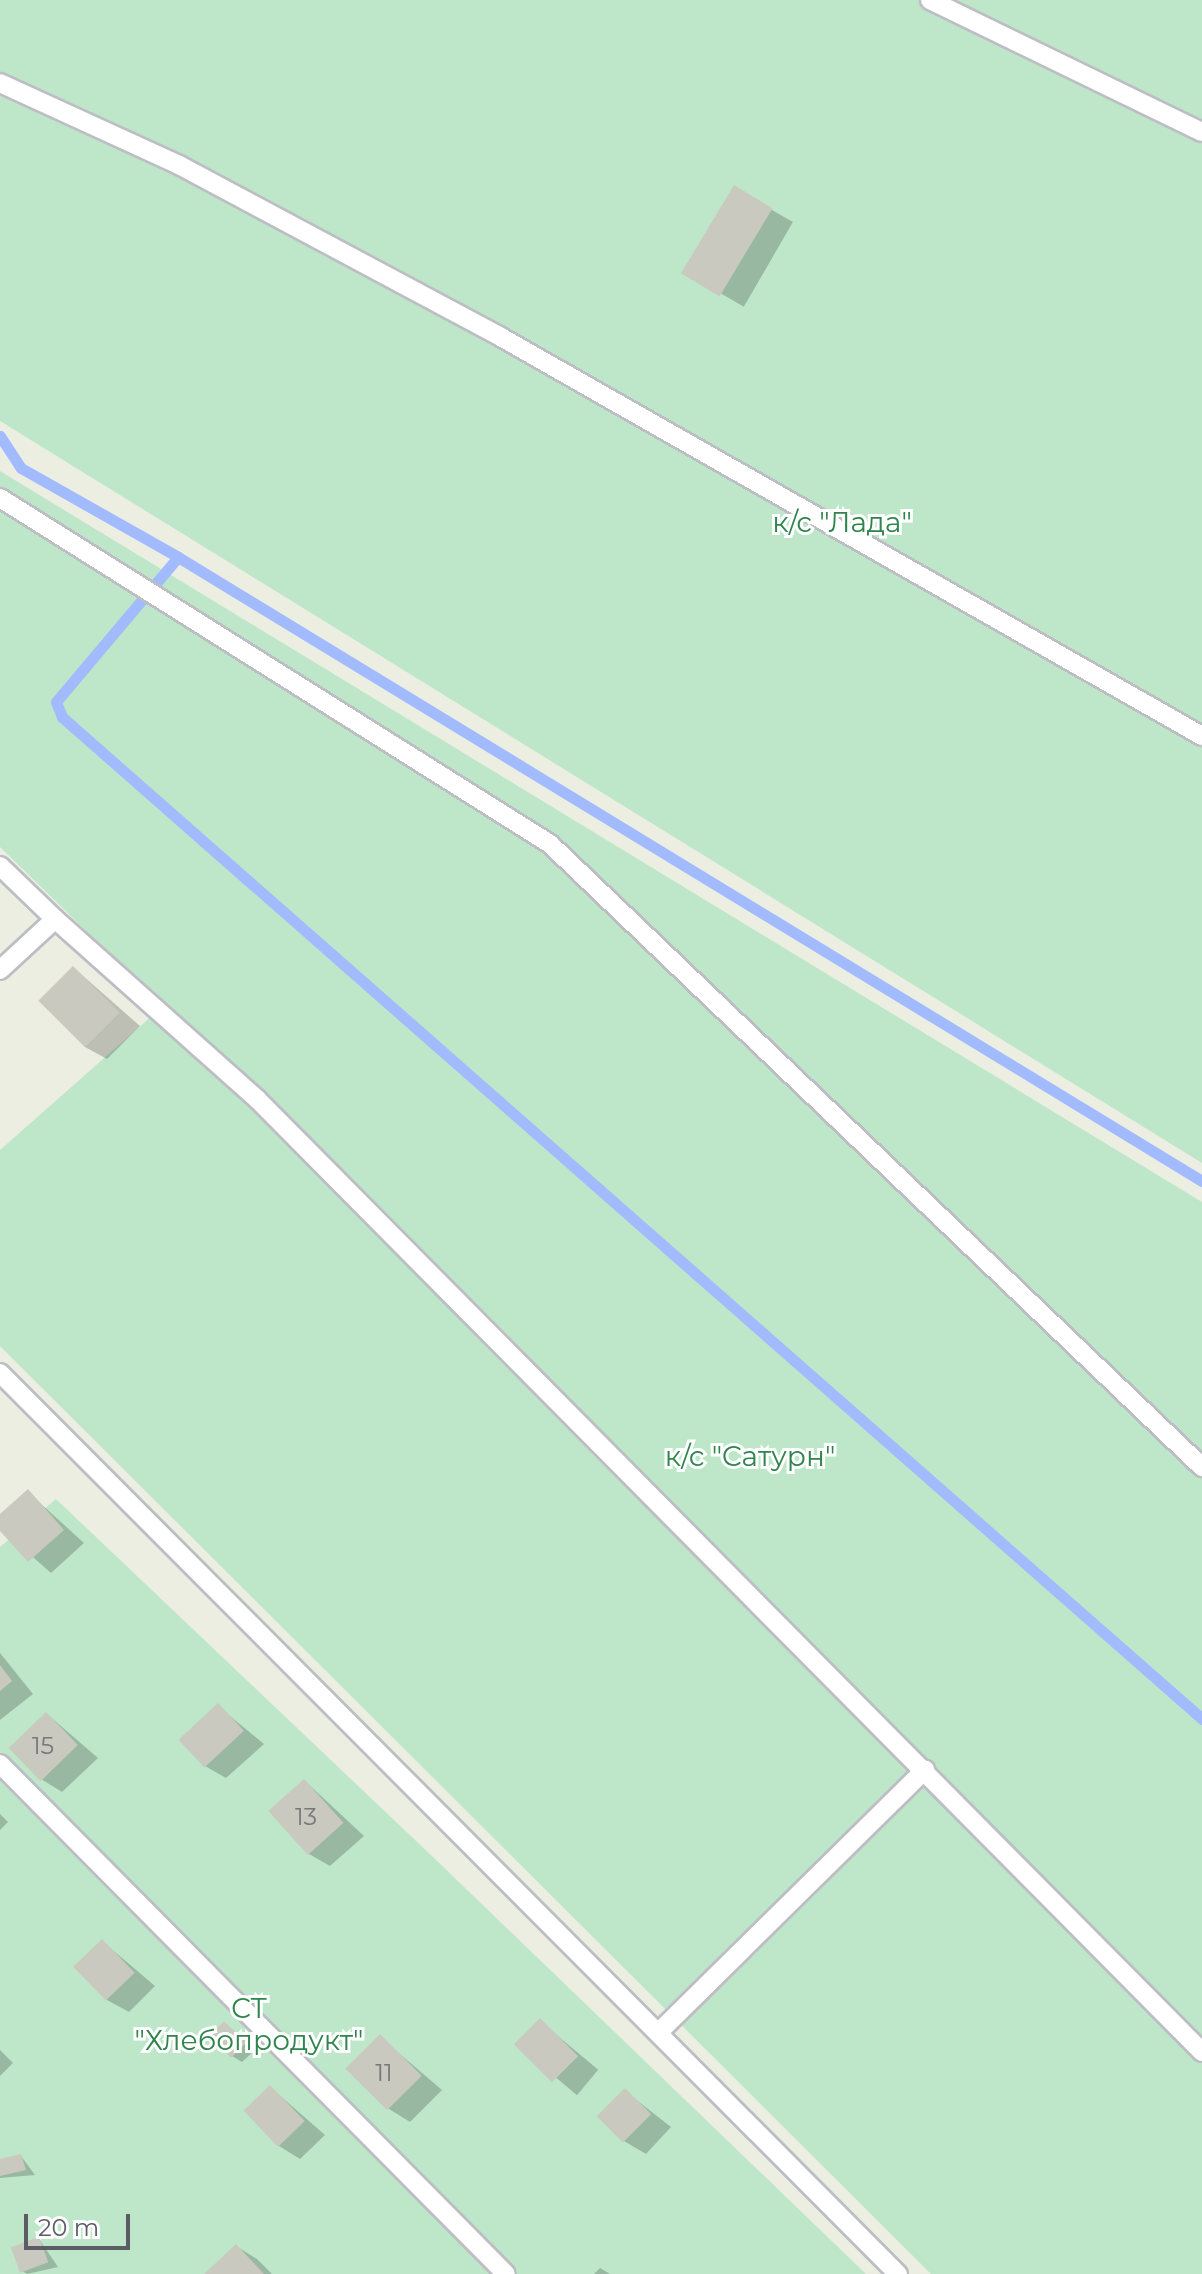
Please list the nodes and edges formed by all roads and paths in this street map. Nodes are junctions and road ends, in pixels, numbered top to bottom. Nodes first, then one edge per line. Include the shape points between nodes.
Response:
1 (930, 0) edge
2 (0, 83) edge
3 (1202, 132) edge
4 (0, 498) edge
5 (1202, 736) edge
6 (0, 866) edge
7 (55, 919) junction
8 (0, 970) edge
9 (0, 1373) edge
10 (1202, 1467) edge
11 (0, 1764) edge
12 (925, 1770) junction
13 (661, 2030) junction
14 (1202, 2052) edge
15 (506, 2274) edge
16 (898, 2274) edge

1 - 3 lane
2 - 5 lane via 179,165 499,336
4 - 10 lane via 550,844
6 - 7 lane
7 - 8 lane
7 - 12 lane via 257,1099
9 - 13 lane
11 - 15 lane
12 - 13 lane
12 - 14 lane
13 - 16 lane

